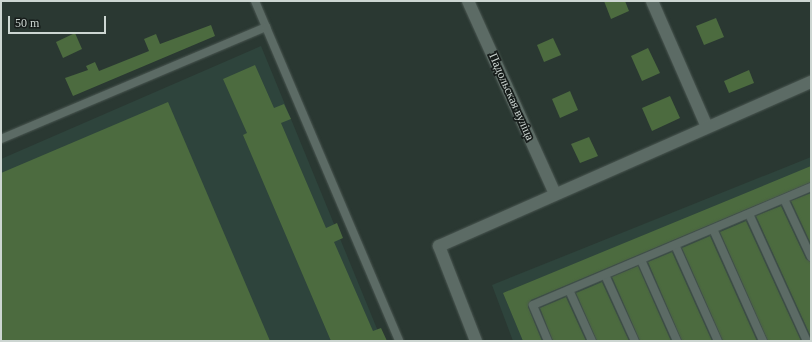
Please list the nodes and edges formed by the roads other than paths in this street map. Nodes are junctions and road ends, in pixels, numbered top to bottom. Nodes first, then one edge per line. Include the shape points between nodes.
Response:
1 (255, 1) edge
2 (468, 1) edge
3 (652, 1) edge
4 (266, 27) junction
5 (811, 82) edge
6 (707, 127) junction
7 (1, 139) edge
8 (811, 188) edge
9 (555, 194) junction
10 (784, 199) junction
11 (749, 214) junction
12 (713, 229) junction
13 (675, 245) junction
14 (811, 257) edge
15 (641, 260) junction
16 (605, 275) junction
17 (569, 290) junction
18 (399, 341) edge
19 (476, 341) edge
20 (548, 341) edge
21 (592, 341) edge
22 (635, 341) edge
23 (677, 341) edge
24 (718, 341) edge
25 (763, 341) edge
26 (808, 341) edge

1 - 4 lane
2 - 9 street, Падольская вуліца
3 - 6 street
4 - 7 lane
4 - 18 lane
5 - 6 street
6 - 9 street
8 - 10 lane
9 - 19 street via 439,246
10 - 11 lane
10 - 14 lane
11 - 12 lane
11 - 26 lane
12 - 13 lane
12 - 25 lane
13 - 15 lane
13 - 24 lane
15 - 16 lane
15 - 23 lane
16 - 17 lane
16 - 22 lane
17 - 20 lane via 533,305
17 - 21 lane

